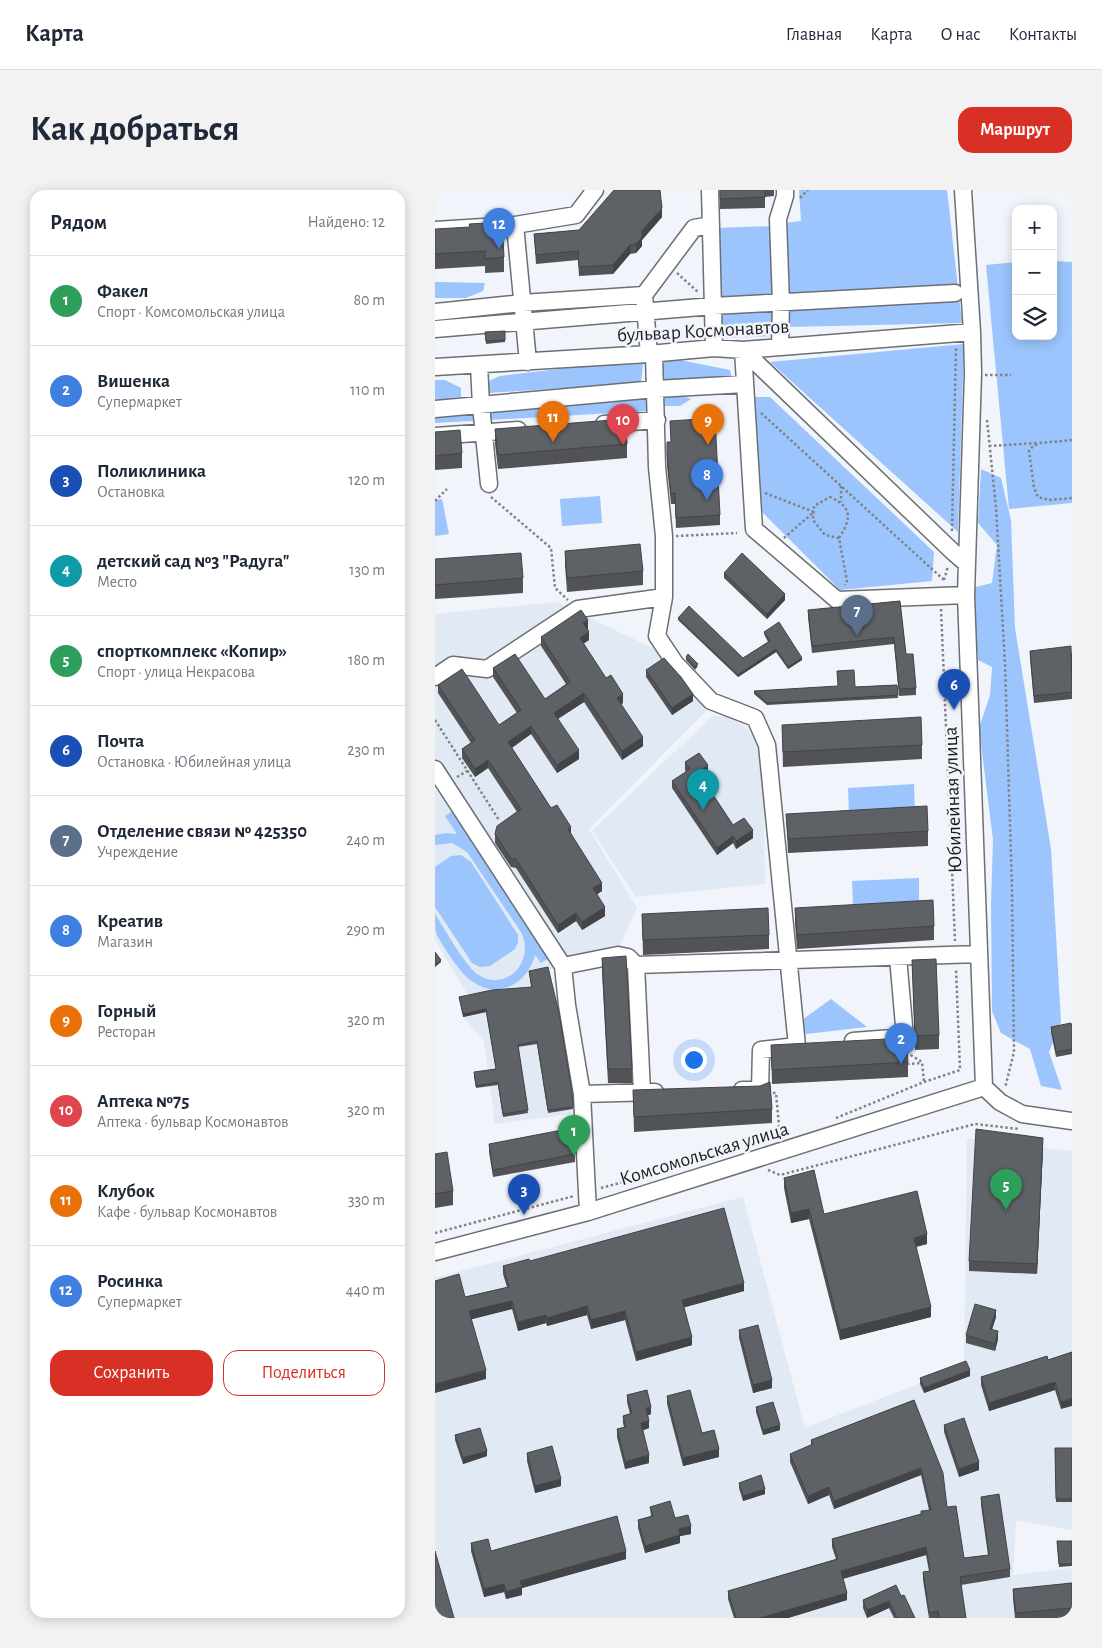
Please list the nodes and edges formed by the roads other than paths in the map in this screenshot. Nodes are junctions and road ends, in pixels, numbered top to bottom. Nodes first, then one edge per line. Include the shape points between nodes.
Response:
1 (595, 190) edge
2 (710, 190) edge
3 (785, 190) edge
4 (963, 190) edge
5 (515, 225) junction
6 (711, 225) junction
7 (435, 230) edge
8 (955, 293) dead end
9 (644, 295) junction
10 (522, 303) junction
11 (781, 303) junction
12 (713, 306) junction
13 (435, 312) edge
14 (645, 312) junction
15 (524, 322) junction
16 (435, 329) edge
17 (973, 332) junction
18 (779, 347) junction
19 (714, 348) junction
20 (743, 350) junction
21 (651, 354) junction
22 (528, 362) junction
23 (479, 365) junction
24 (435, 368) edge
25 (745, 384) junction
26 (656, 389) junction
27 (481, 406) junction
28 (435, 409) edge
29 (657, 420) junction
30 (590, 425) edge
31 (532, 429) edge
32 (484, 433) junction
33 (435, 436) edge
34 (489, 484) road end
35 (967, 564) junction
36 (966, 595) junction
37 (664, 596) junction
38 (435, 677) edge
39 (435, 769) edge
40 (979, 954) junction
41 (898, 956) junction
42 (788, 959) junction
43 (636, 965) junction
44 (563, 966) junction
45 (837, 1043) edge
46 (817, 1044) edge
47 (797, 1046) junction
48 (984, 1087) junction
49 (731, 1090) edge
50 (672, 1091) edge
51 (642, 1092) junction
52 (581, 1094) junction
53 (1072, 1121) edge
54 (588, 1212) junction
55 (435, 1252) edge

1 - 5 street via 576,215
2 - 6 street
3 - 11 street via 778,219
4 - 17 street, Юбилейная улица
5 - 7 street
5 - 10 street
6 - 9 street via 694,228
6 - 12 street
8 - 11 street
9 - 10 street
9 - 14 street
10 - 13 street
10 - 15 street
11 - 12 street
11 - 18 street
12 - 14 street
12 - 19 street
14 - 15 street
14 - 21 street
15 - 16 street
15 - 22 street
17 - 18 street, бульвар Космонавтов
17 - 35 street, Юбилейная улица
18 - 20 street, бульвар Космонавтов
19 - 20 street, бульвар Космонавтов
19 - 21 street, бульвар Космонавтов
20 - 25 street
20 - 35 street
21 - 22 street, бульвар Космонавтов
21 - 26 street
22 - 23 street, бульвар Космонавтов
23 - 24 street, бульвар Космонавтов
23 - 27 street
25 - 26 street
25 - 36 street via 754,529 837,600
26 - 27 street
26 - 29 street
27 - 28 street
27 - 32 street
29 - 30 street
29 - 37 street
31 - 32 street
32 - 33 street
32 - 34 street
35 - 36 street, Юбилейная улица
36 - 40 street, Юбилейная улица
37 - 38 street via 578,609 487,669 453,665
37 - 42 street via 657,636 675,663 711,701 755,718 767,745
39 - 44 street
40 - 41 street
40 - 48 street, Юбилейная улица
41 - 42 street
41 - 45 street via 908,1042
42 - 43 street
42 - 47 street
43 - 44 street via 628,957 618,955
43 - 51 street
44 - 52 street
46 - 47 street
47 - 49 street via 761,1050 760,1090
48 - 53 street via 1022,1114
48 - 54 street, Комсомольская улица
50 - 51 street
51 - 52 street
52 - 54 street
54 - 55 street, Комсомольская улица

